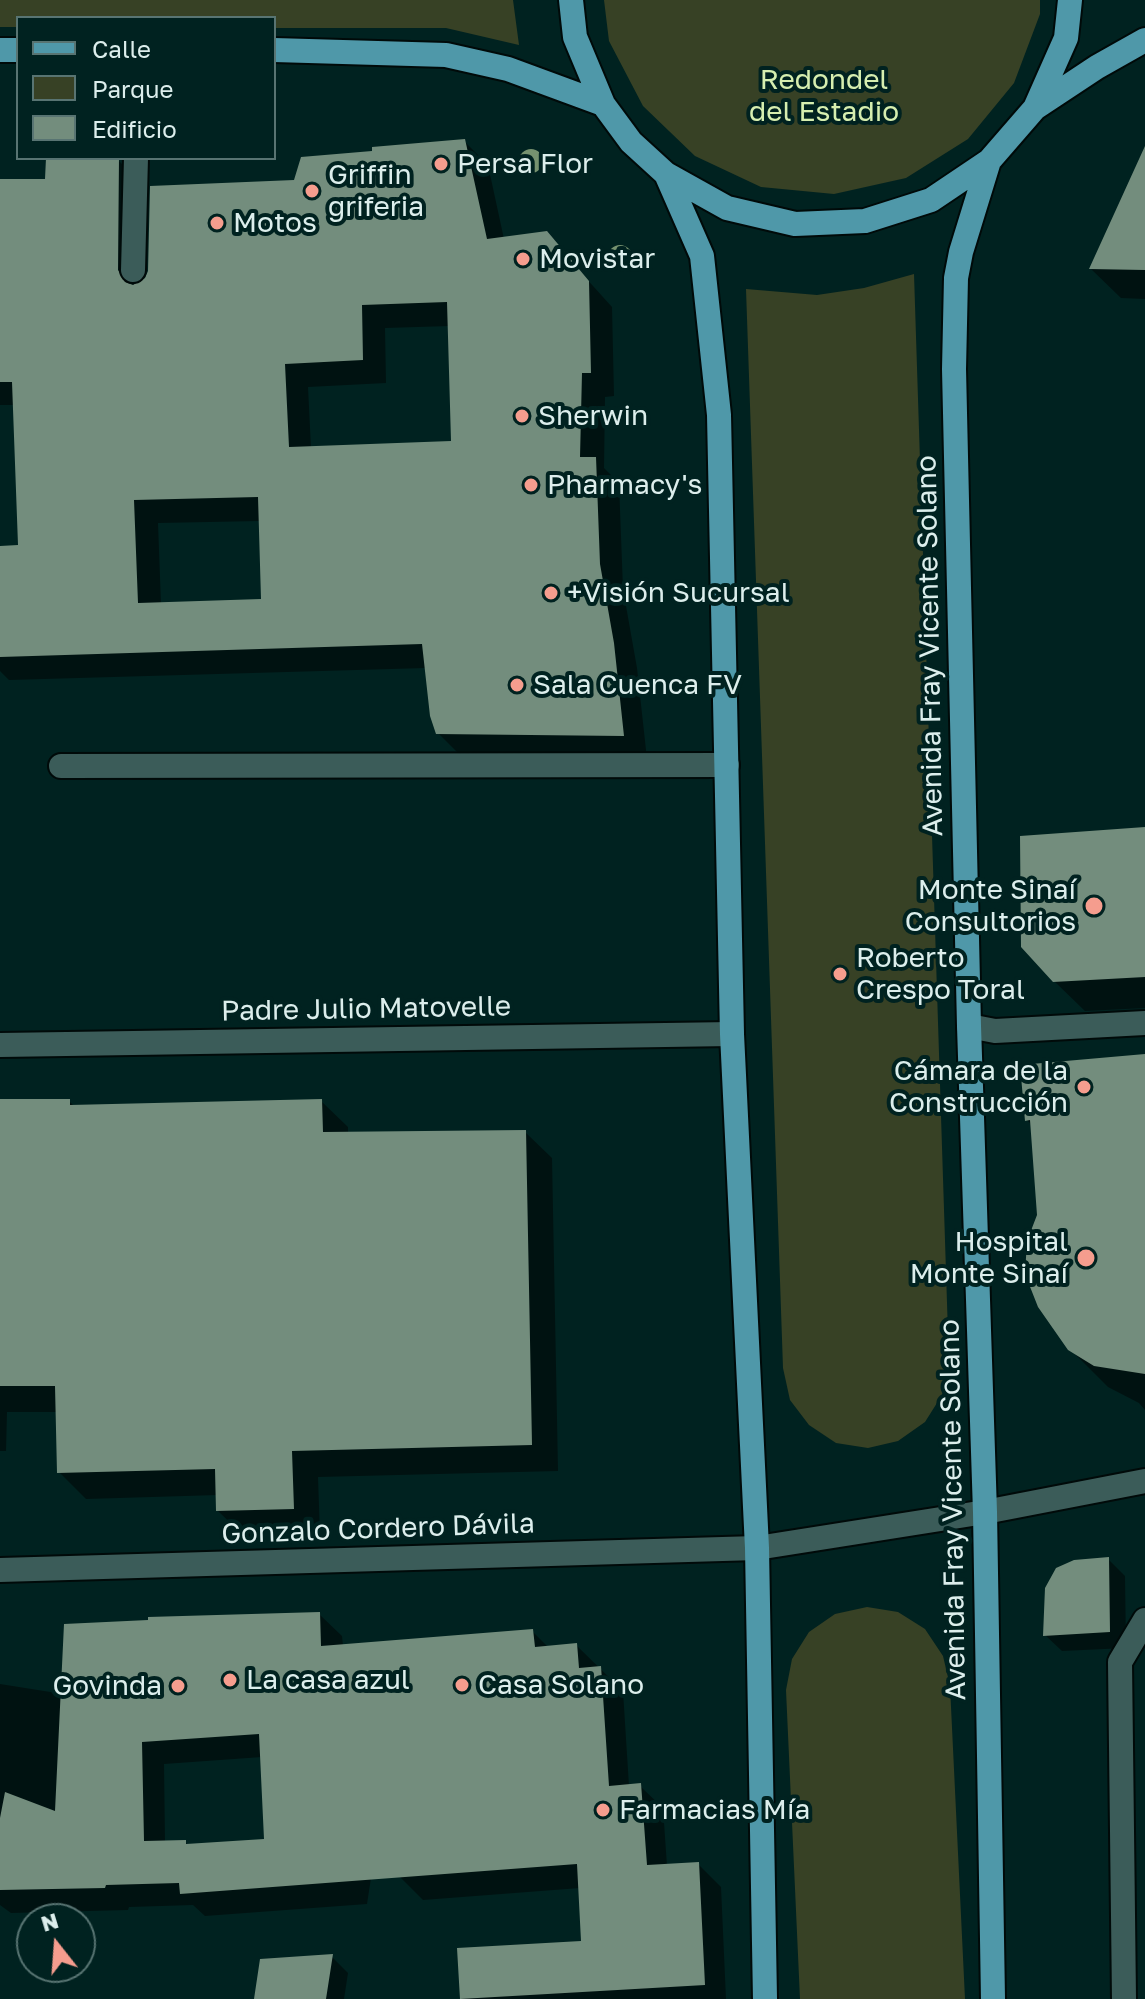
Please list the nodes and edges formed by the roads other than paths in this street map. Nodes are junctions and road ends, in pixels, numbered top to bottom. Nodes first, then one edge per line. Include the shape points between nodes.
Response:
1 (571, 0) edge
2 (1070, 0) edge
3 (1145, 40) edge
4 (276, 50) edge
5 (603, 104) junction
6 (1035, 108) junction
7 (136, 160) edge
8 (989, 161) junction
9 (666, 174) junction
10 (133, 270) dead end
11 (727, 765) junction
12 (61, 766) dead end
13 (1145, 1023) edge
14 (969, 1026) junction
15 (732, 1034) junction
16 (0, 1045) edge
17 (1145, 1481) edge
18 (985, 1512) junction
19 (757, 1548) junction
20 (0, 1570) edge
21 (1145, 1620) edge
22 (765, 1999) edge
23 (993, 1999) edge
24 (1124, 1999) edge

1 - 5 main road via 575,37
2 - 6 main road via 1066,38
3 - 6 main road
4 - 5 main road via 446,55 508,69
5 - 9 main road via 631,142
6 - 8 main road
7 - 10 street
8 - 9 main road via 931,200 865,221 795,224 727,208
8 - 14 main road, Avenida Fray Vicente Solano via 956,278
9 - 11 main road via 702,256 719,415
11 - 12 street
11 - 15 main road
13 - 14 street via 995,1031
14 - 18 main road, Avenida Fray Vicente Solano
15 - 16 street, Padre Julio Matovelle
15 - 19 main road
17 - 18 street, Gonzalo Cordero Dávila
18 - 19 street, Gonzalo Cordero Dávila
18 - 23 main road, Avenida Fray Vicente Solano
19 - 20 street, Gonzalo Cordero Dávila
19 - 22 main road
21 - 24 street via 1120,1662

